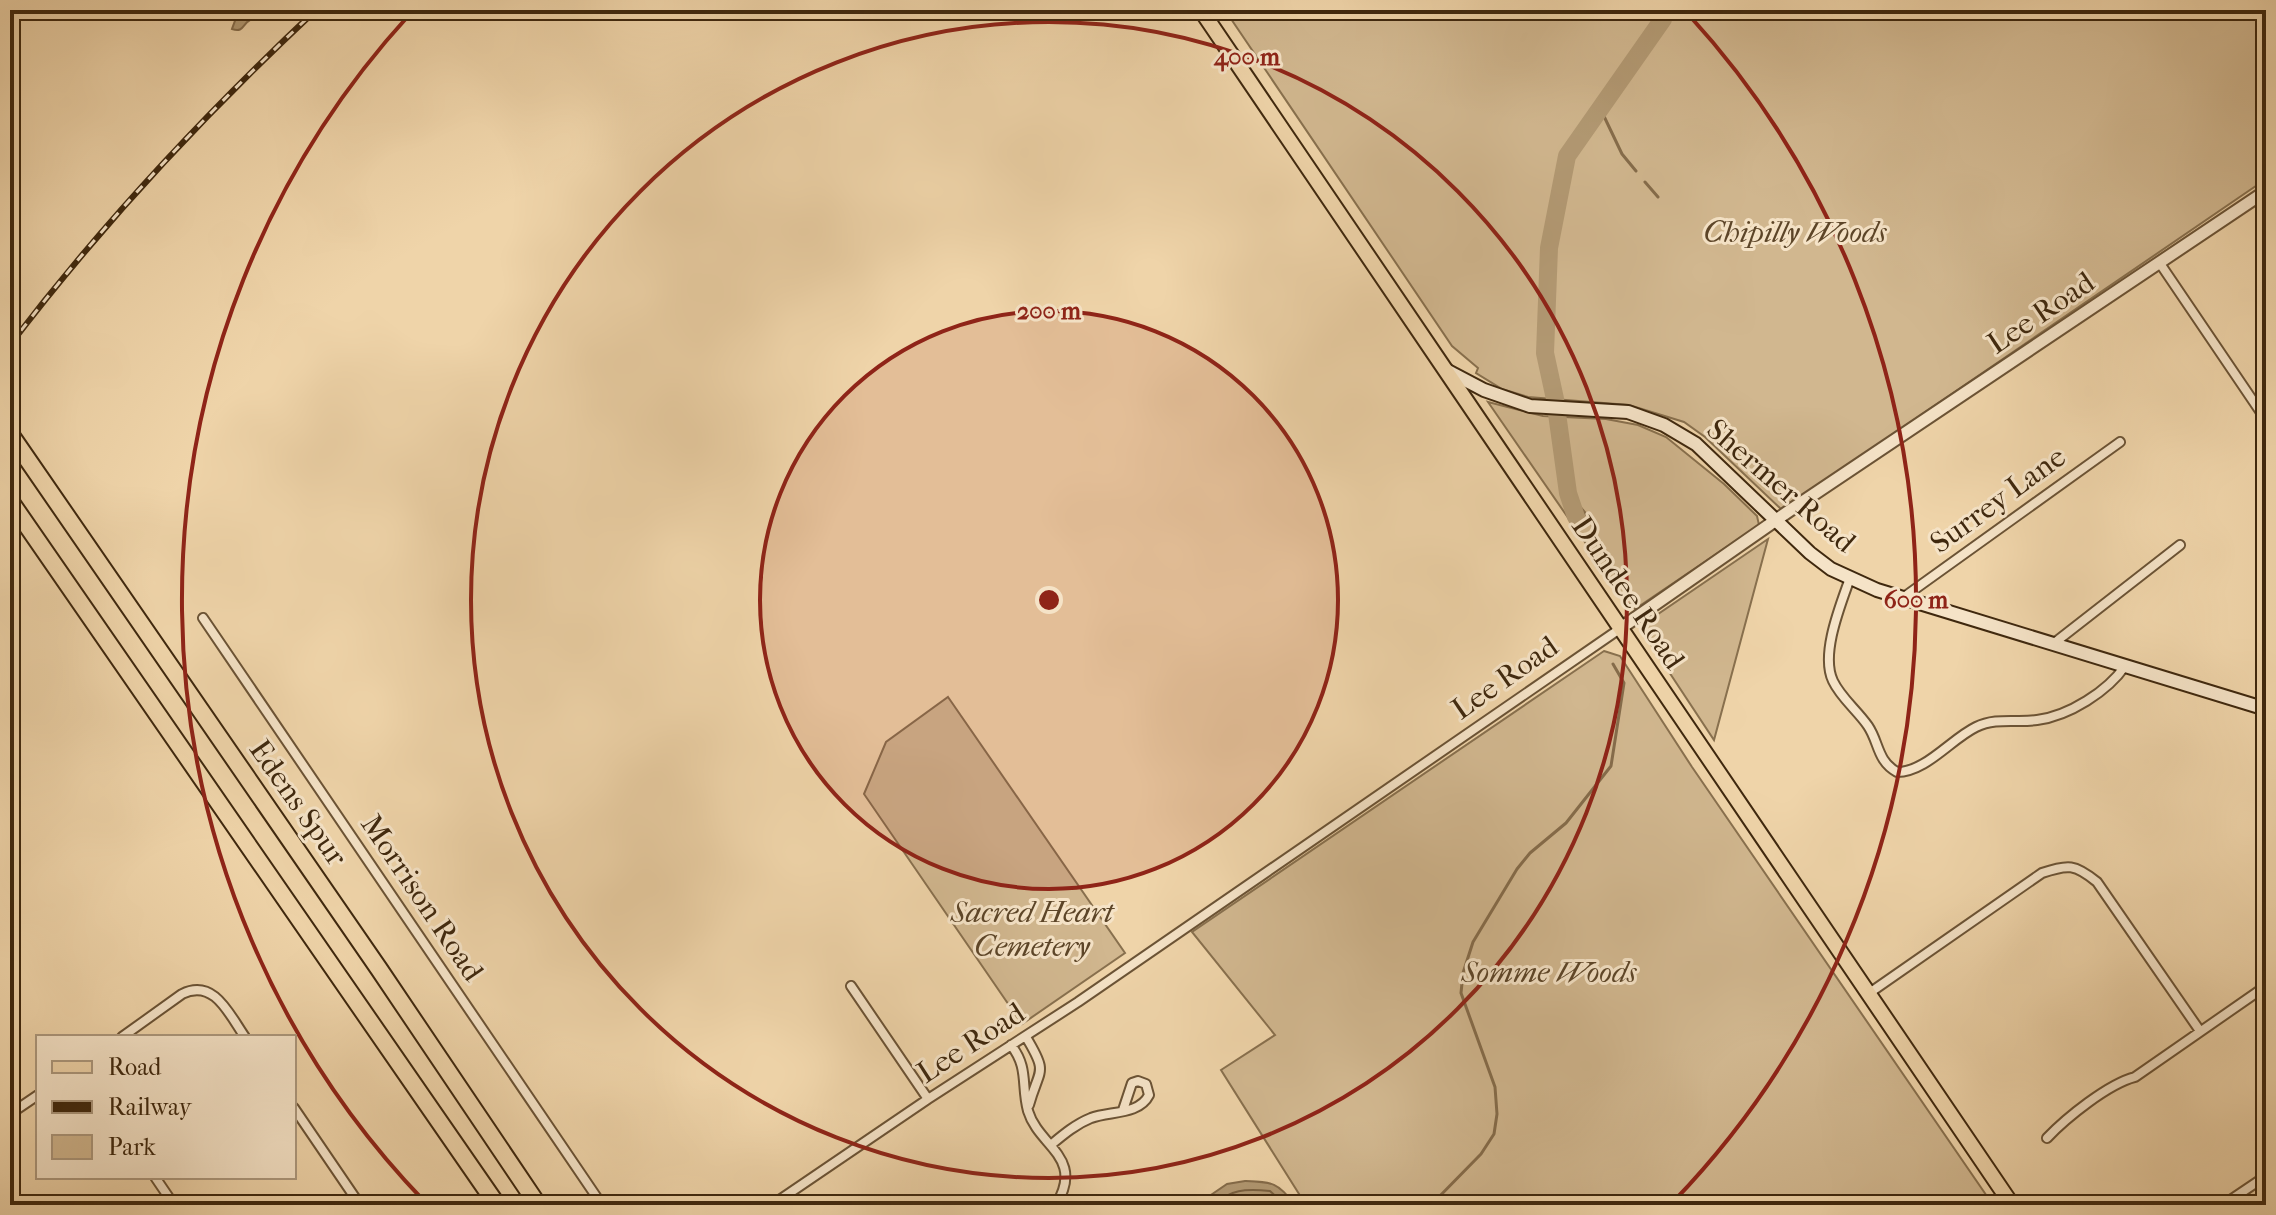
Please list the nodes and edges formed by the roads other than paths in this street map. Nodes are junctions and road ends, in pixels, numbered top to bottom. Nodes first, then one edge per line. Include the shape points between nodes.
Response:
1 (1201, 10) edge
2 (2266, 191) edge
3 (2159, 262) junction
4 (1446, 370) junction
5 (2266, 420) edge
6 (10, 434) edge
7 (2120, 442) dead end
8 (10, 501) edge
9 (1775, 521) junction
10 (2180, 545) dead end
11 (1850, 578) junction
12 (1904, 597) junction
13 (203, 618) dead end
14 (1621, 628) junction
15 (2053, 644) junction
16 (2125, 666) junction
17 (2266, 709) edge
18 (851, 986) dead end
19 (2266, 986) edge
20 (1868, 994) junction
21 (2200, 1031) junction
22 (125, 1035) edge
23 (244, 1035) edge
24 (1026, 1037) junction
25 (1011, 1045) junction
26 (36, 1096) edge
27 (928, 1099) junction
28 (1028, 1110) junction
29 (1123, 1110) dead end
30 (296, 1111) edge
31 (10, 1114) edge
32 (2047, 1138) dead end
33 (1052, 1144) junction
34 (2266, 1176) edge
35 (156, 1179) edge
36 (174, 1205) edge
37 (360, 1205) edge
38 (497, 1205) edge
39 (538, 1205) edge
40 (602, 1205) edge
41 (772, 1205) edge
42 (1056, 1205) edge
43 (2012, 1205) edge
44 (2223, 1205) edge

1 - 4 main road, Dundee Road
2 - 3 street, Lee Road
3 - 5 street
3 - 9 street, Lee Road
4 - 9 main road, Shermer Road via 1530,406 1628,412 1664,425 1696,444
4 - 14 main road, Dundee Road
6 - 39 highway, Edens Spur
7 - 12 street, Surrey Lane
8 - 38 highway
9 - 11 main road, Shermer Road via 1810,553
9 - 14 street, Lee Road
10 - 15 street
11 - 12 main road, Shermer Road
11 - 16 street via 1834,629 1831,677 1868,727 1882,760 1897,772 1913,769 1986,722 2038,720 2065,711 2109,685
12 - 15 main road, Shermer Road
13 - 40 street, Morrison Road
14 - 20 main road, Dundee Road
14 - 24 street, Lee Road
15 - 16 main road, Shermer Road
16 - 17 main road, Shermer Road
18 - 27 street
19 - 21 street
20 - 21 street via 2042,873 2064,866 2082,870 2097,882
20 - 43 main road, Dundee Road
21 - 32 street via 2112,1087
22 - 23 street via 192,989 213,993
24 - 25 street, Lee Road
24 - 28 street via 1040,1067
25 - 27 street, Lee Road
25 - 28 street via 1024,1070
26 - 31 street
27 - 41 street, Lee Road
28 - 33 street
29 - 33 street via 1082,1122
30 - 37 street
33 - 42 street via 1065,1180
34 - 44 street
35 - 36 street

